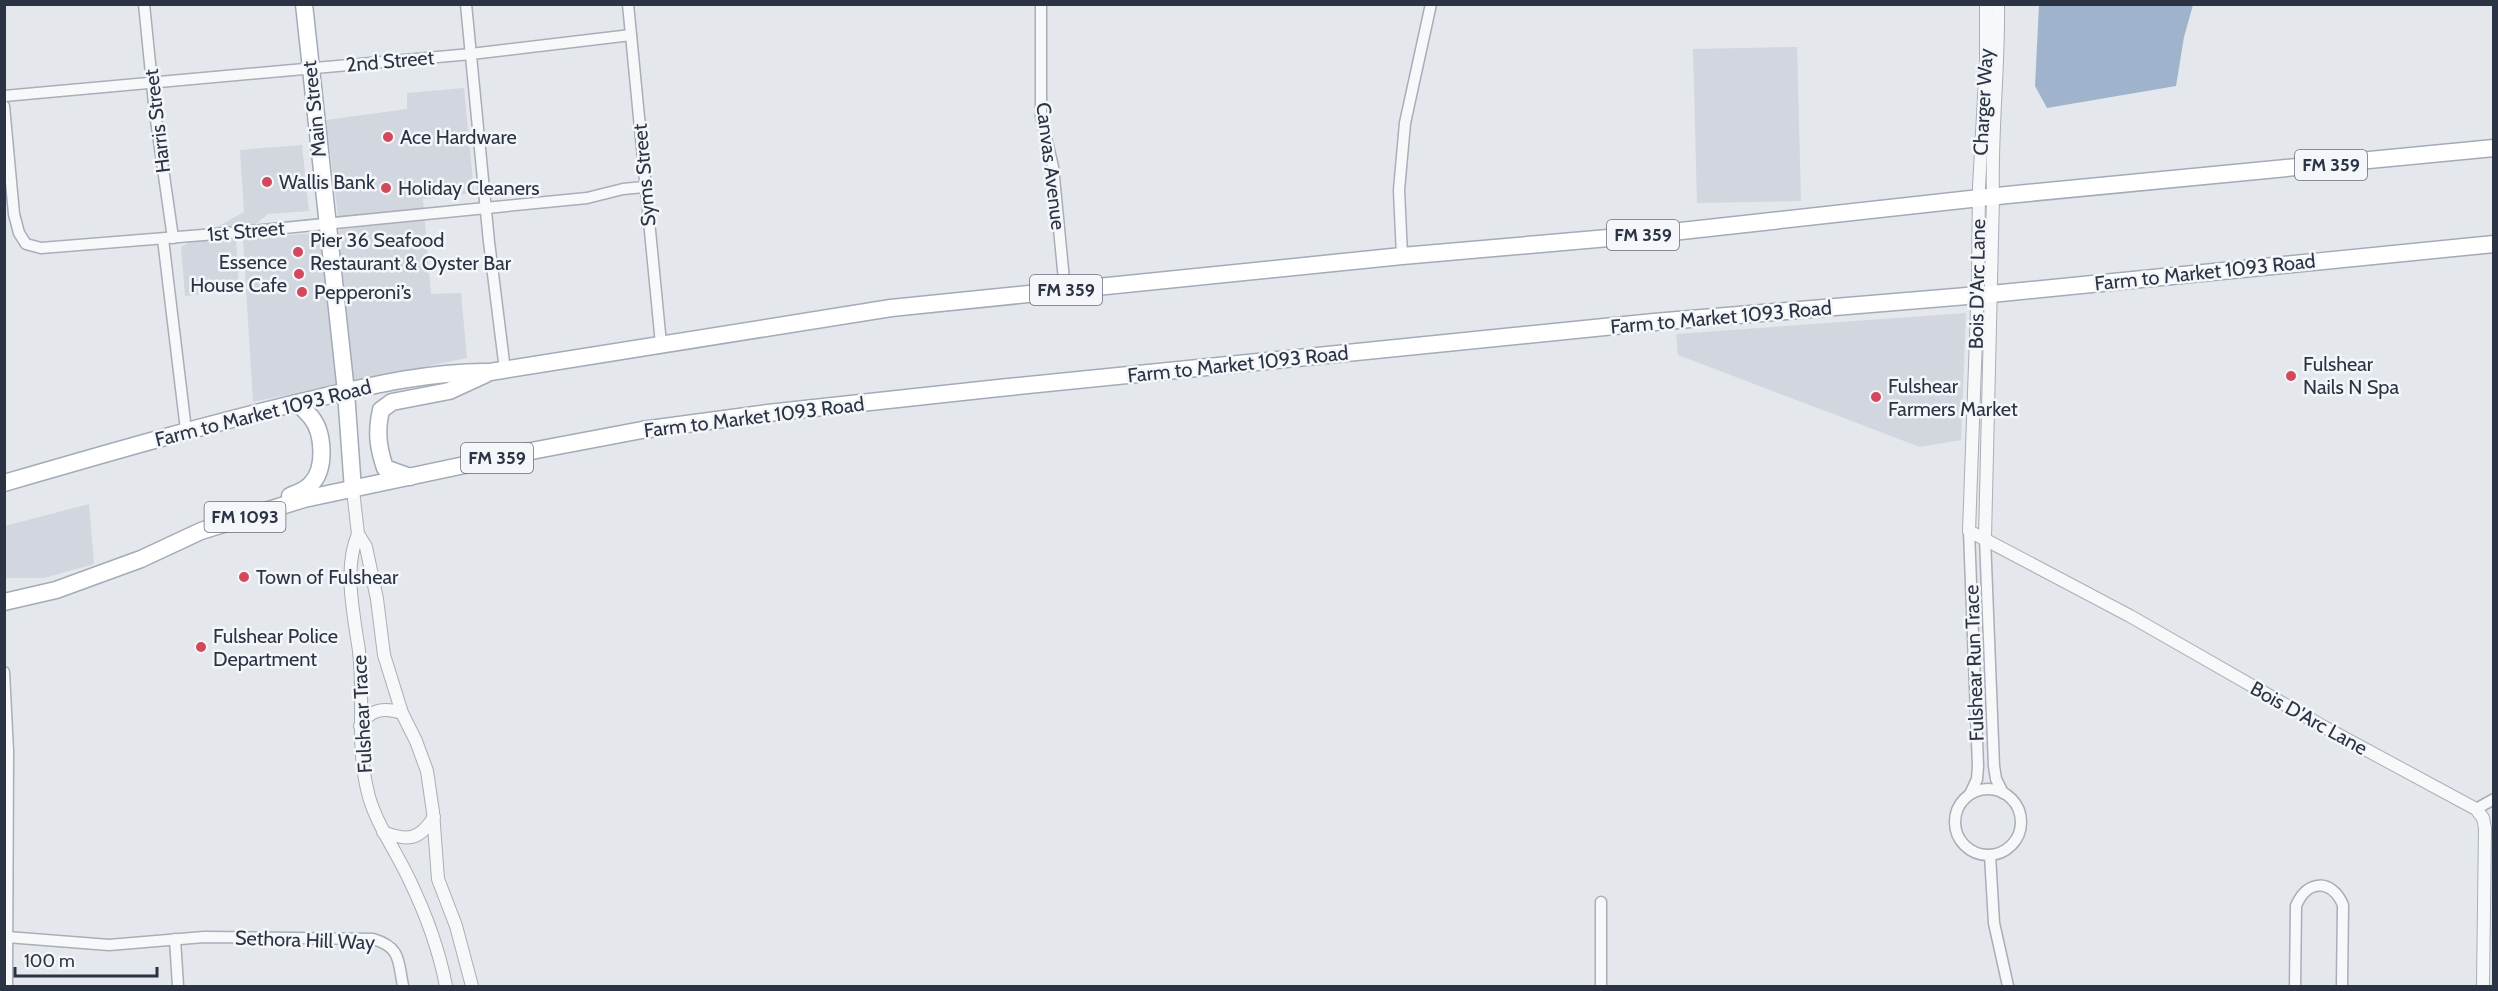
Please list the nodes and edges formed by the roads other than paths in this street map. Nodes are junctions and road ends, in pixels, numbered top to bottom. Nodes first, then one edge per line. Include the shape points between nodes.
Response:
1 (144, 4) edge
2 (304, 4) edge
3 (466, 4) edge
4 (628, 4) edge
5 (1041, 4) edge
6 (1431, 4) edge
7 (1986, 4) edge
8 (1998, 4) edge
9 (631, 35) junction
10 (471, 54) junction
11 (310, 68) junction
12 (152, 84) junction
13 (4, 96) edge
14 (4, 106) edge
15 (2493, 148) edge
16 (644, 187) junction
17 (1986, 198) junction
18 (486, 207) junction
19 (326, 223) junction
20 (168, 238) junction
21 (2493, 244) edge
22 (1402, 256) junction
23 (1065, 290) junction
24 (1984, 294) junction
25 (661, 344) junction
26 (497, 371) junction
27 (346, 392) junction
28 (297, 403) junction
29 (186, 430) junction
30 (410, 478) junction
31 (4, 483) edge
32 (353, 490) junction
33 (263, 511) junction
34 (1969, 531) junction
35 (358, 534) junction
36 (1986, 538) junction
37 (4, 602) edge
38 (4, 672) edge
39 (402, 713) junction
40 (359, 728) junction
41 (2003, 793) junction
42 (1970, 794) junction
43 (2493, 798) edge
44 (2476, 809) junction
45 (434, 818) junction
46 (383, 831) junction
47 (1990, 855) junction
48 (1600, 902) dead end
49 (7, 937) junction
50 (175, 939) junction
51 (7, 987) edge
52 (178, 987) edge
53 (403, 987) edge
54 (446, 987) edge
55 (472, 987) edge
56 (1601, 987) edge
57 (2008, 987) edge
58 (2295, 987) edge
59 (2342, 987) edge
60 (2483, 987) edge

1 - 12 street, Harris Street
2 - 11 main road, Main Street
3 - 10 street
4 - 9 street, Syms Street
5 - 23 street, Canvas Avenue via 1041,116 1053,166
6 - 22 street via 1405,123 1399,190
7 - 17 street, Charger Way
8 - 17 street, Charger Way via 1998,62
9 - 10 street, 2nd Street
9 - 16 street, Syms Street
10 - 11 street, 2nd Street
10 - 18 street
11 - 12 street, 2nd Street
11 - 19 main road, Main Street
12 - 13 street, 2nd Street
12 - 20 street, Harris Street
14 - 20 street, 1st Street via 15,214 26,244 40,248
15 - 17 main road, Farm to Market 1093 Road / FM 359
16 - 18 street, 1st Street via 587,198
16 - 25 street, Syms Street
17 - 22 main road, Farm to Market 1093 Road / FM 359 via 1654,234
17 - 24 street, Bois D'Arc Lane
18 - 19 street, 1st Street
18 - 26 street
19 - 20 street, 1st Street
19 - 27 main road, Main Street
20 - 29 street, Harris Street
21 - 24 main road, Farm to Market 1093 Road / FM 359
22 - 23 main road, Farm to Market 1093 Road / FM 359
23 - 25 main road, Farm to Market 1093 Road / FM 359 via 891,308
24 - 30 main road, Farm to Market 1093 Road / FM 359 via 1654,322 768,413 642,430
24 - 34 street, Bois D'Arc Lane
24 - 36 street, Bois D'Arc Lane
25 - 26 main road, Farm to Market 1093 Road / FM 359
26 - 27 main road, Farm to Market 1093 Road / FM 359 via 458,371
26 - 30 main road via 449,391 392,402 381,410 378,448 386,468
27 - 28 main road, Farm to Market 1093 Road
27 - 32 main road, Fulshear Trace
28 - 29 main road, Farm to Market 1093 Road
28 - 33 main road via 318,431 321,465 309,486
29 - 31 main road, Farm to Market 1093 Road
30 - 32 main road, Farm to Market 1093 Road / FM 359
32 - 33 main road, Farm to Market 1093 Road / FM 1093
32 - 35 street, Fulshear Trace
33 - 37 main road, Farm to Market 1093 Road / FM 1093 via 201,531 141,559 56,590
34 - 36 street, Bois D'Arc Lane
34 - 42 street, Fulshear Run Trace via 1978,766
35 - 39 street, Fulshear Trace via 366,547 384,655
35 - 40 street, Fulshear Trace via 352,549 351,590 361,678
36 - 41 street, Fulshear Run Trace via 1994,766
36 - 44 street, Bois D'Arc Lane
38 - 49 street via 8,751
39 - 40 street via 391,709 371,712
39 - 45 street, Fulshear Trace via 427,771
40 - 46 street, Fulshear Trace via 369,796
41 - 42 street via 1986,789
41 - 47 street via 2020,815 2019,833 2008,848
42 - 47 street via 1956,811 1956,833 1969,850
43 - 44 street
44 - 60 street via 2485,828
45 - 46 street via 424,832 412,837 398,838
45 - 55 street, Fulshear Trace via 438,879 459,935
46 - 54 street, Fulshear Trace via 421,907
47 - 57 street via 1994,922
48 - 56 street
49 - 50 street, Sethora Hill Way via 109,945
49 - 51 street
50 - 52 street
50 - 53 street, Sethora Hill Way via 374,939 388,943 396,954
58 - 59 street via 2296,906 2300,895 2318,885 2338,894 2343,905

